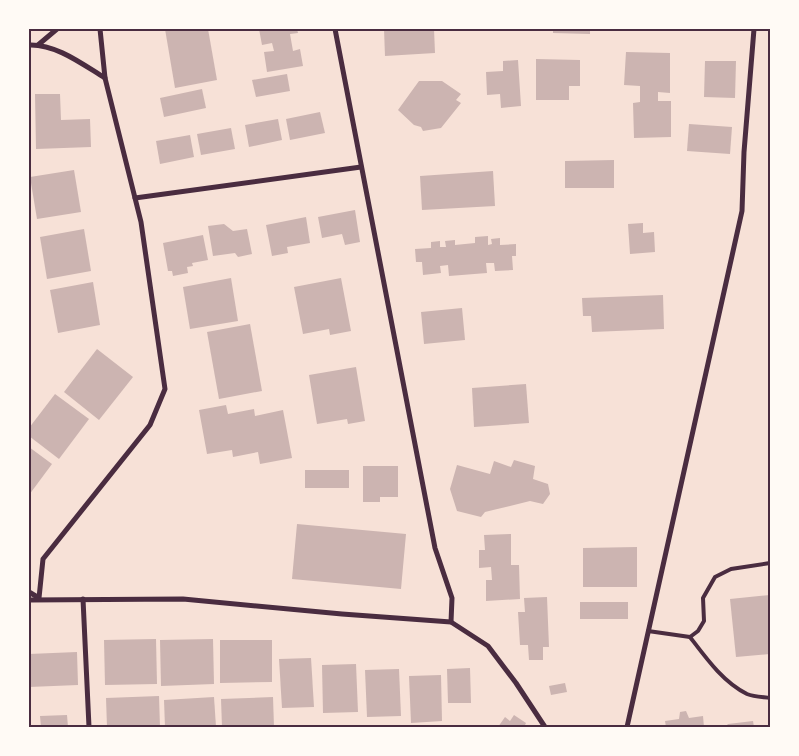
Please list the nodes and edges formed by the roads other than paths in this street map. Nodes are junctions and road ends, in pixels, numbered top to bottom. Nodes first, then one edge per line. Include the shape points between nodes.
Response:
1 (57, 29) edge
2 (100, 29) edge
3 (335, 29) edge
4 (754, 29) edge
5 (29, 45) edge
6 (38, 45) junction
7 (105, 78) junction
8 (361, 168) junction
9 (135, 198) junction
10 (770, 563) edge
11 (29, 592) edge
12 (39, 598) junction
13 (83, 599) junction
14 (29, 600) edge
15 (452, 622) junction
16 (648, 632) junction
17 (690, 637) junction
18 (770, 698) edge
19 (90, 727) edge
20 (545, 727) edge
21 (627, 727) edge

1 - 6 street
2 - 7 street
3 - 8 street
4 - 16 street via 742,210
5 - 6 street
6 - 7 street via 64,54
7 - 9 street
8 - 9 street
8 - 15 street via 435,548 452,598
9 - 12 street via 164,389 150,425 43,559
10 - 17 lane via 731,569 715,578 703,598 704,622
11 - 12 street
12 - 13 street
12 - 14 street
13 - 15 street via 183,599
13 - 19 street
15 - 20 street via 488,646
16 - 17 lane
16 - 21 street
17 - 18 lane via 728,681 748,695

